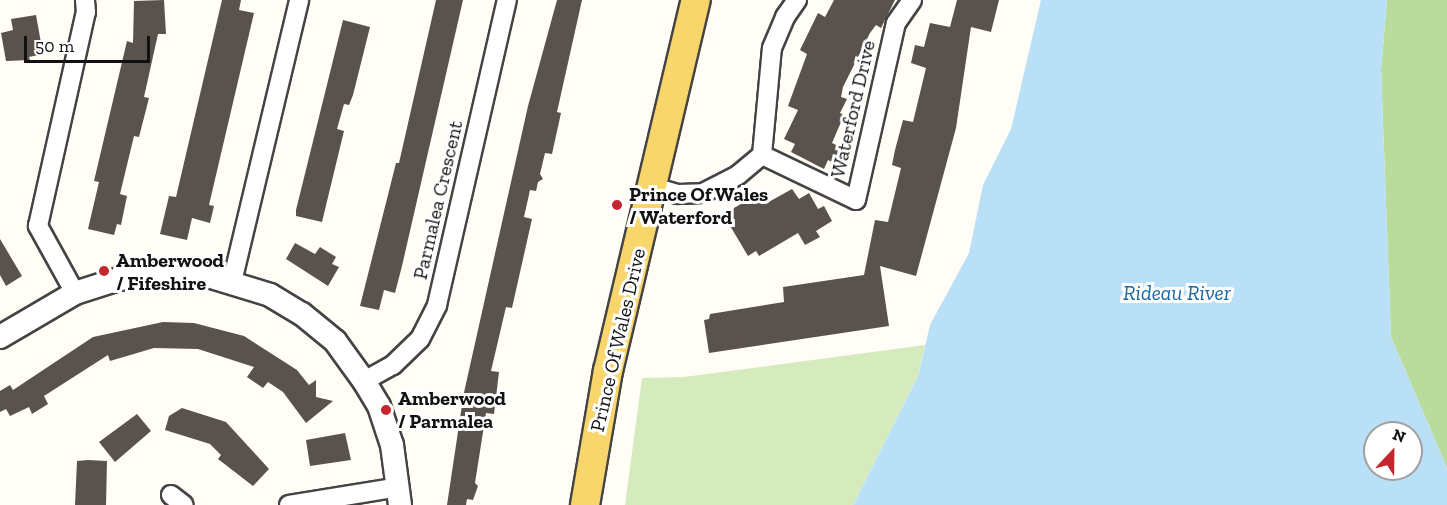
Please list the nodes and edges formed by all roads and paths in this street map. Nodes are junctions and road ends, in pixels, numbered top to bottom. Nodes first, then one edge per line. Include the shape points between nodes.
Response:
1 (85, 0) edge
2 (299, 0) edge
3 (507, 0) edge
4 (696, 0) edge
5 (797, 0) edge
6 (912, 0) edge
7 (762, 155) junction
8 (653, 188) junction
9 (232, 282) junction
10 (75, 293) junction
11 (0, 337) edge
12 (364, 381) junction
13 (399, 496) edge
14 (289, 505) edge
15 (585, 505) edge

1 - 10 street via 86,12 38,226
2 - 9 street
3 - 12 street, Parmalea Crescent via 437,305 420,339 393,365
4 - 8 main road, Prince Of Wales Drive
5 - 7 street via 784,16 772,48
6 - 7 street, Waterford Drive via 893,33 856,200
7 - 8 street via 738,175 703,193 678,194
8 - 15 main road, Prince Of Wales Drive via 608,370
9 - 10 street via 195,272 119,279
9 - 12 street via 270,295 302,314 335,341
10 - 11 street
12 - 13 street via 392,445
13 - 14 street

